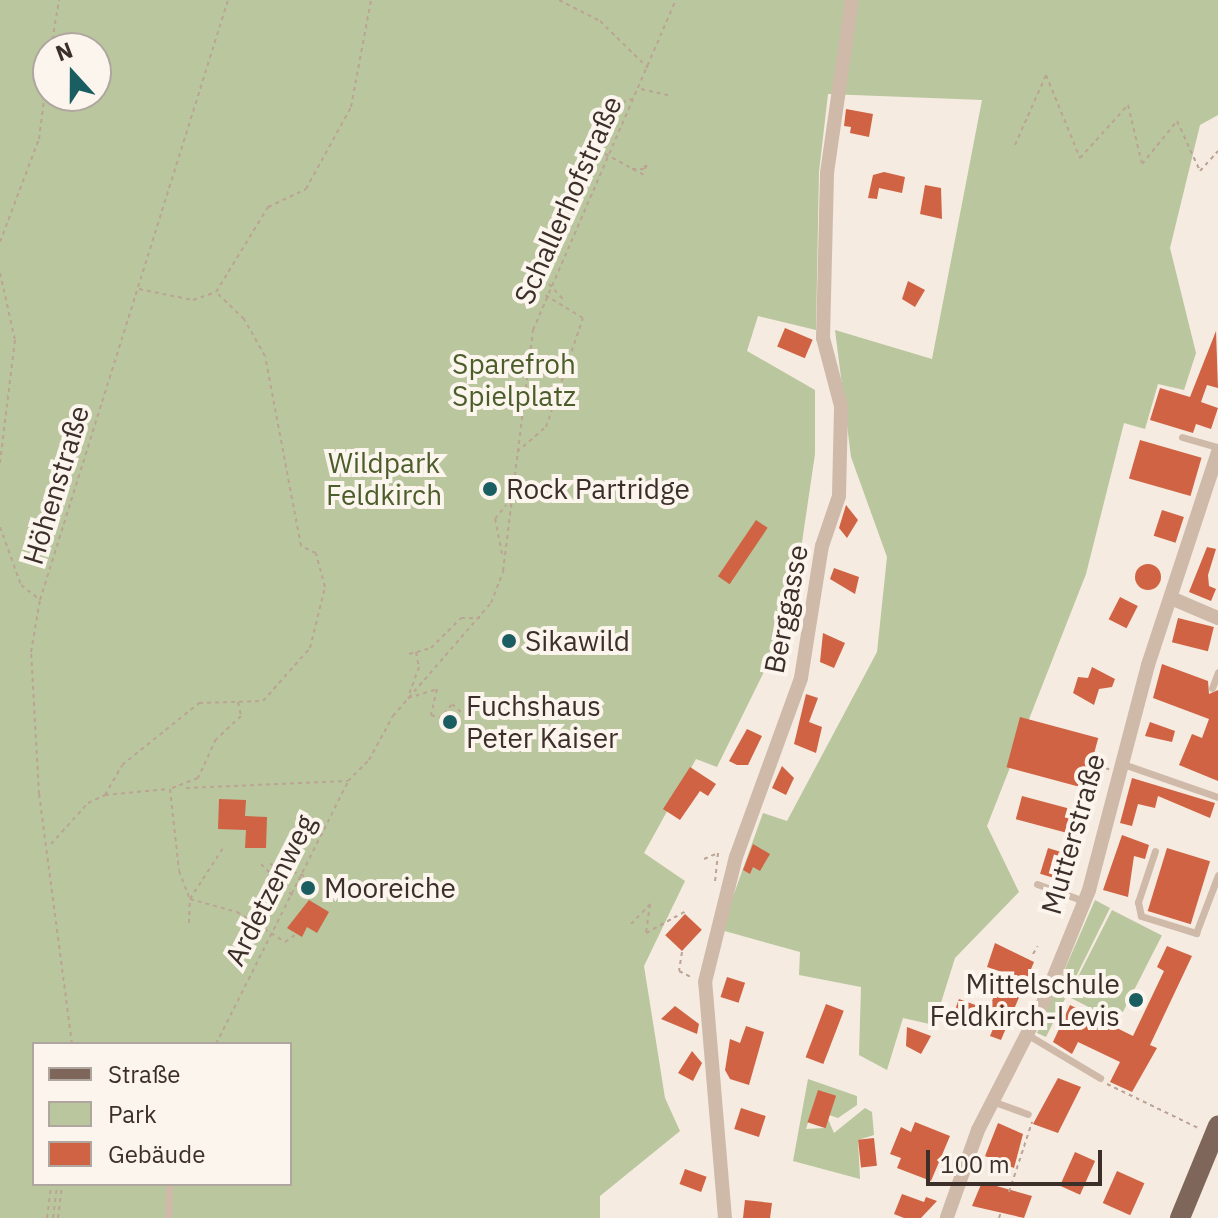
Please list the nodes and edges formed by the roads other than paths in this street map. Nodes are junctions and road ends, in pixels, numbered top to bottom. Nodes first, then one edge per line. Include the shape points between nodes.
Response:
1 (852, 0) edge
2 (1182, 437) dead end
3 (1218, 450) edge
4 (1171, 598) junction
5 (1218, 618) edge
6 (1218, 672) edge
7 (1212, 688) dead end
8 (1120, 768) junction
9 (1218, 797) edge
10 (1155, 851) dead end
11 (1218, 875) edge
12 (1037, 884) dead end
13 (1085, 902) junction
14 (1026, 1033) junction
15 (1100, 1078) road end
16 (992, 1101) junction
17 (1028, 1114) road end
18 (1216, 1131) edge
19 (169, 1186) edge
20 (168, 1218) edge
21 (725, 1218) edge
22 (946, 1218) edge
23 (1180, 1218) edge

1 - 21 street, Berggasse via 827,173 823,338 841,406 839,496 822,546 801,678 736,857 705,982
2 - 3 lane
3 - 4 street, Mutterstraße
4 - 5 street
4 - 8 street, Mutterstraße
6 - 7 lane
8 - 9 lane
8 - 13 street, Mutterstraße
10 - 11 lane via 1138,902 1141,916 1196,933
12 - 13 lane
13 - 14 street, Mutterstraße
14 - 15 lane
14 - 16 street, Mutterstraße
16 - 17 lane
16 - 22 street, Mutterstraße
18 - 23 main road
19 - 20 lane

